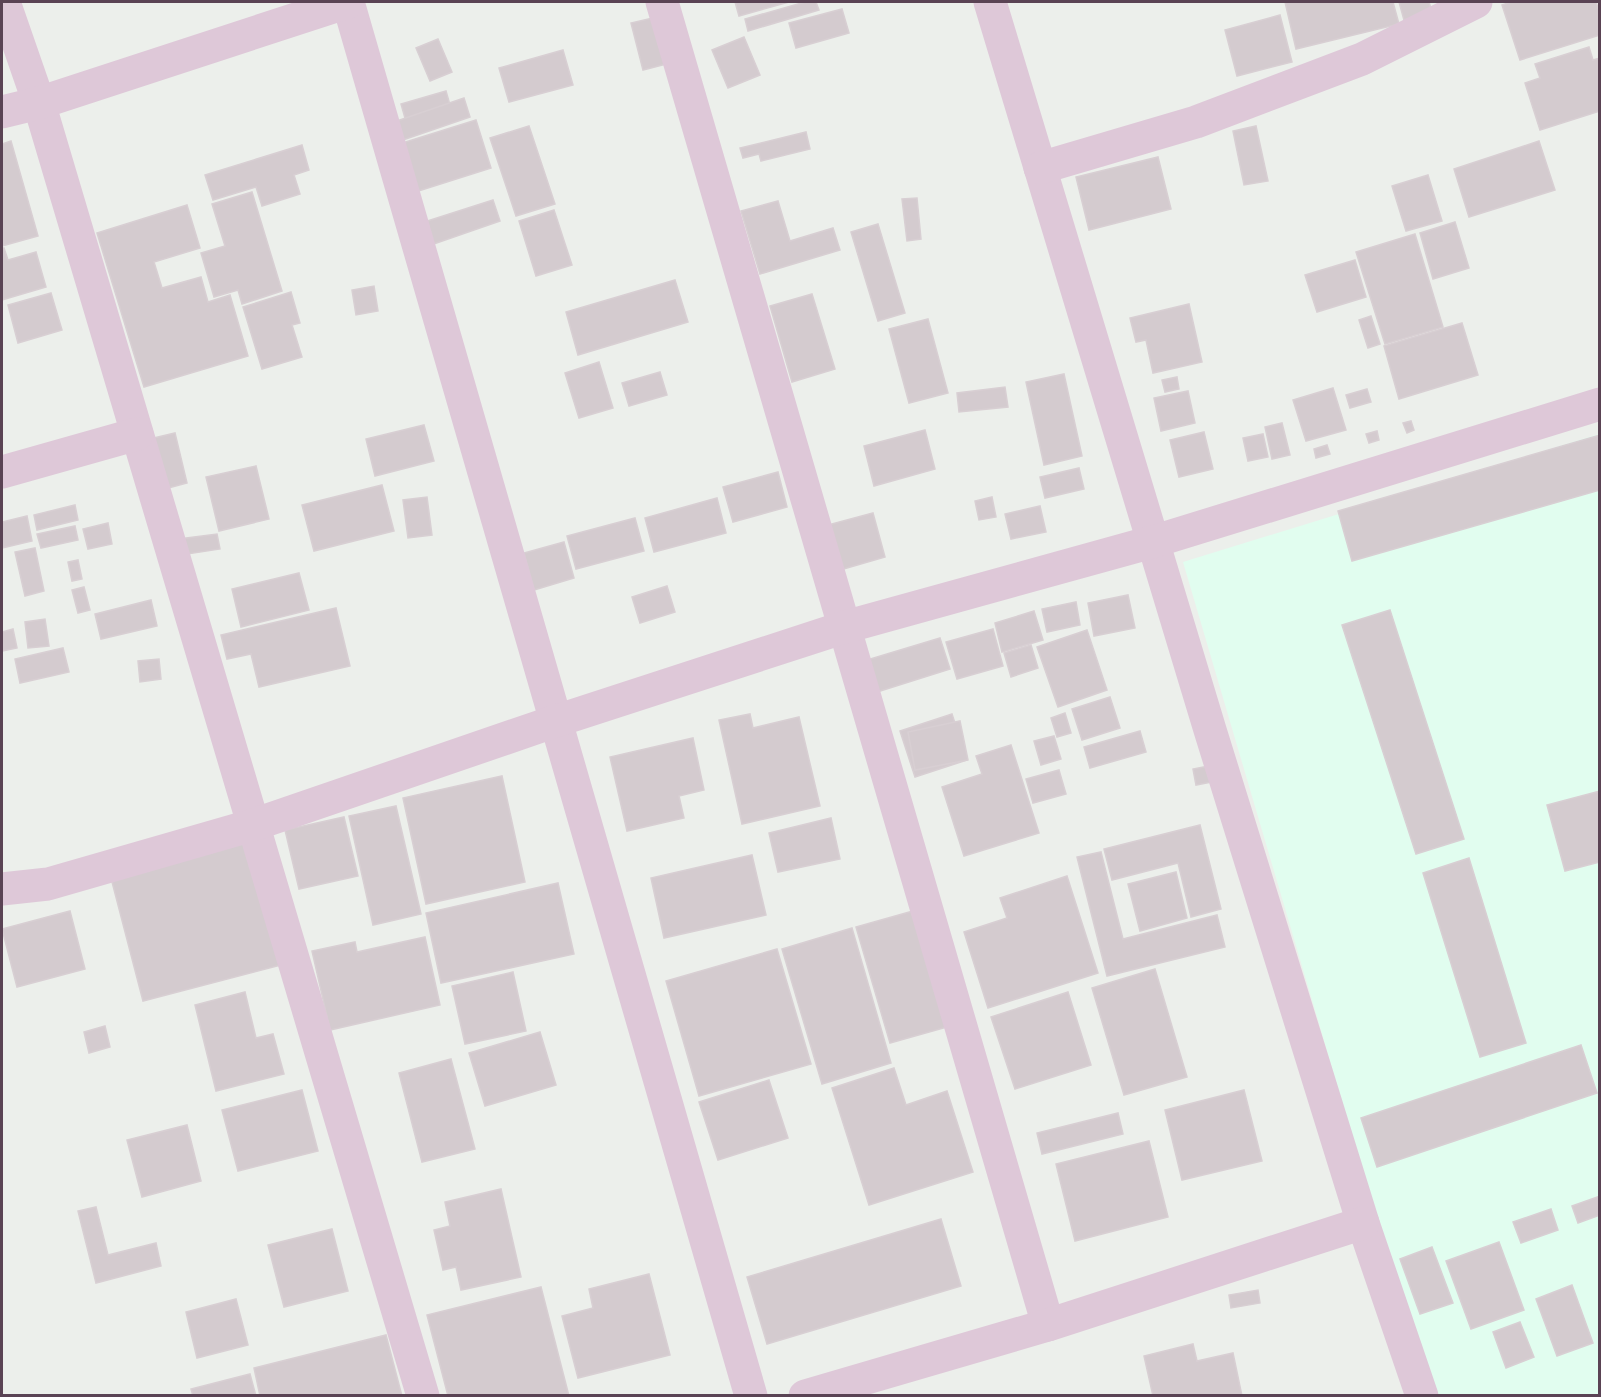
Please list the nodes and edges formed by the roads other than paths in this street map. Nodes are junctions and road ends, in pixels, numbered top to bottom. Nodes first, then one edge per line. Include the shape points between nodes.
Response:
1 (4, 2) edge
2 (348, 2) edge
3 (662, 2) edge
4 (990, 2) edge
5 (1476, 2) edge
6 (39, 103) junction
7 (2, 112) edge
8 (1040, 168) junction
9 (1599, 404) edge
10 (137, 434) junction
11 (2, 472) edge
12 (1152, 542) junction
13 (845, 627) junction
14 (556, 721) junction
15 (253, 825) junction
16 (2, 889) edge
17 (1363, 1223) junction
18 (1048, 1325) junction
19 (423, 1395) edge
20 (751, 1395) edge
21 (805, 1395) edge
22 (1422, 1395) edge

1 - 6 street
2 - 6 street
2 - 14 street
3 - 13 street
4 - 8 street
5 - 8 street via 1362,59 1229,110
6 - 7 street
6 - 10 street
8 - 12 street
9 - 12 street
10 - 11 street
10 - 15 street
12 - 13 street
12 - 17 street
13 - 14 street
13 - 18 street
14 - 15 street
14 - 20 street
15 - 16 street via 48,884
15 - 19 street
17 - 18 street
17 - 22 street
18 - 21 street

